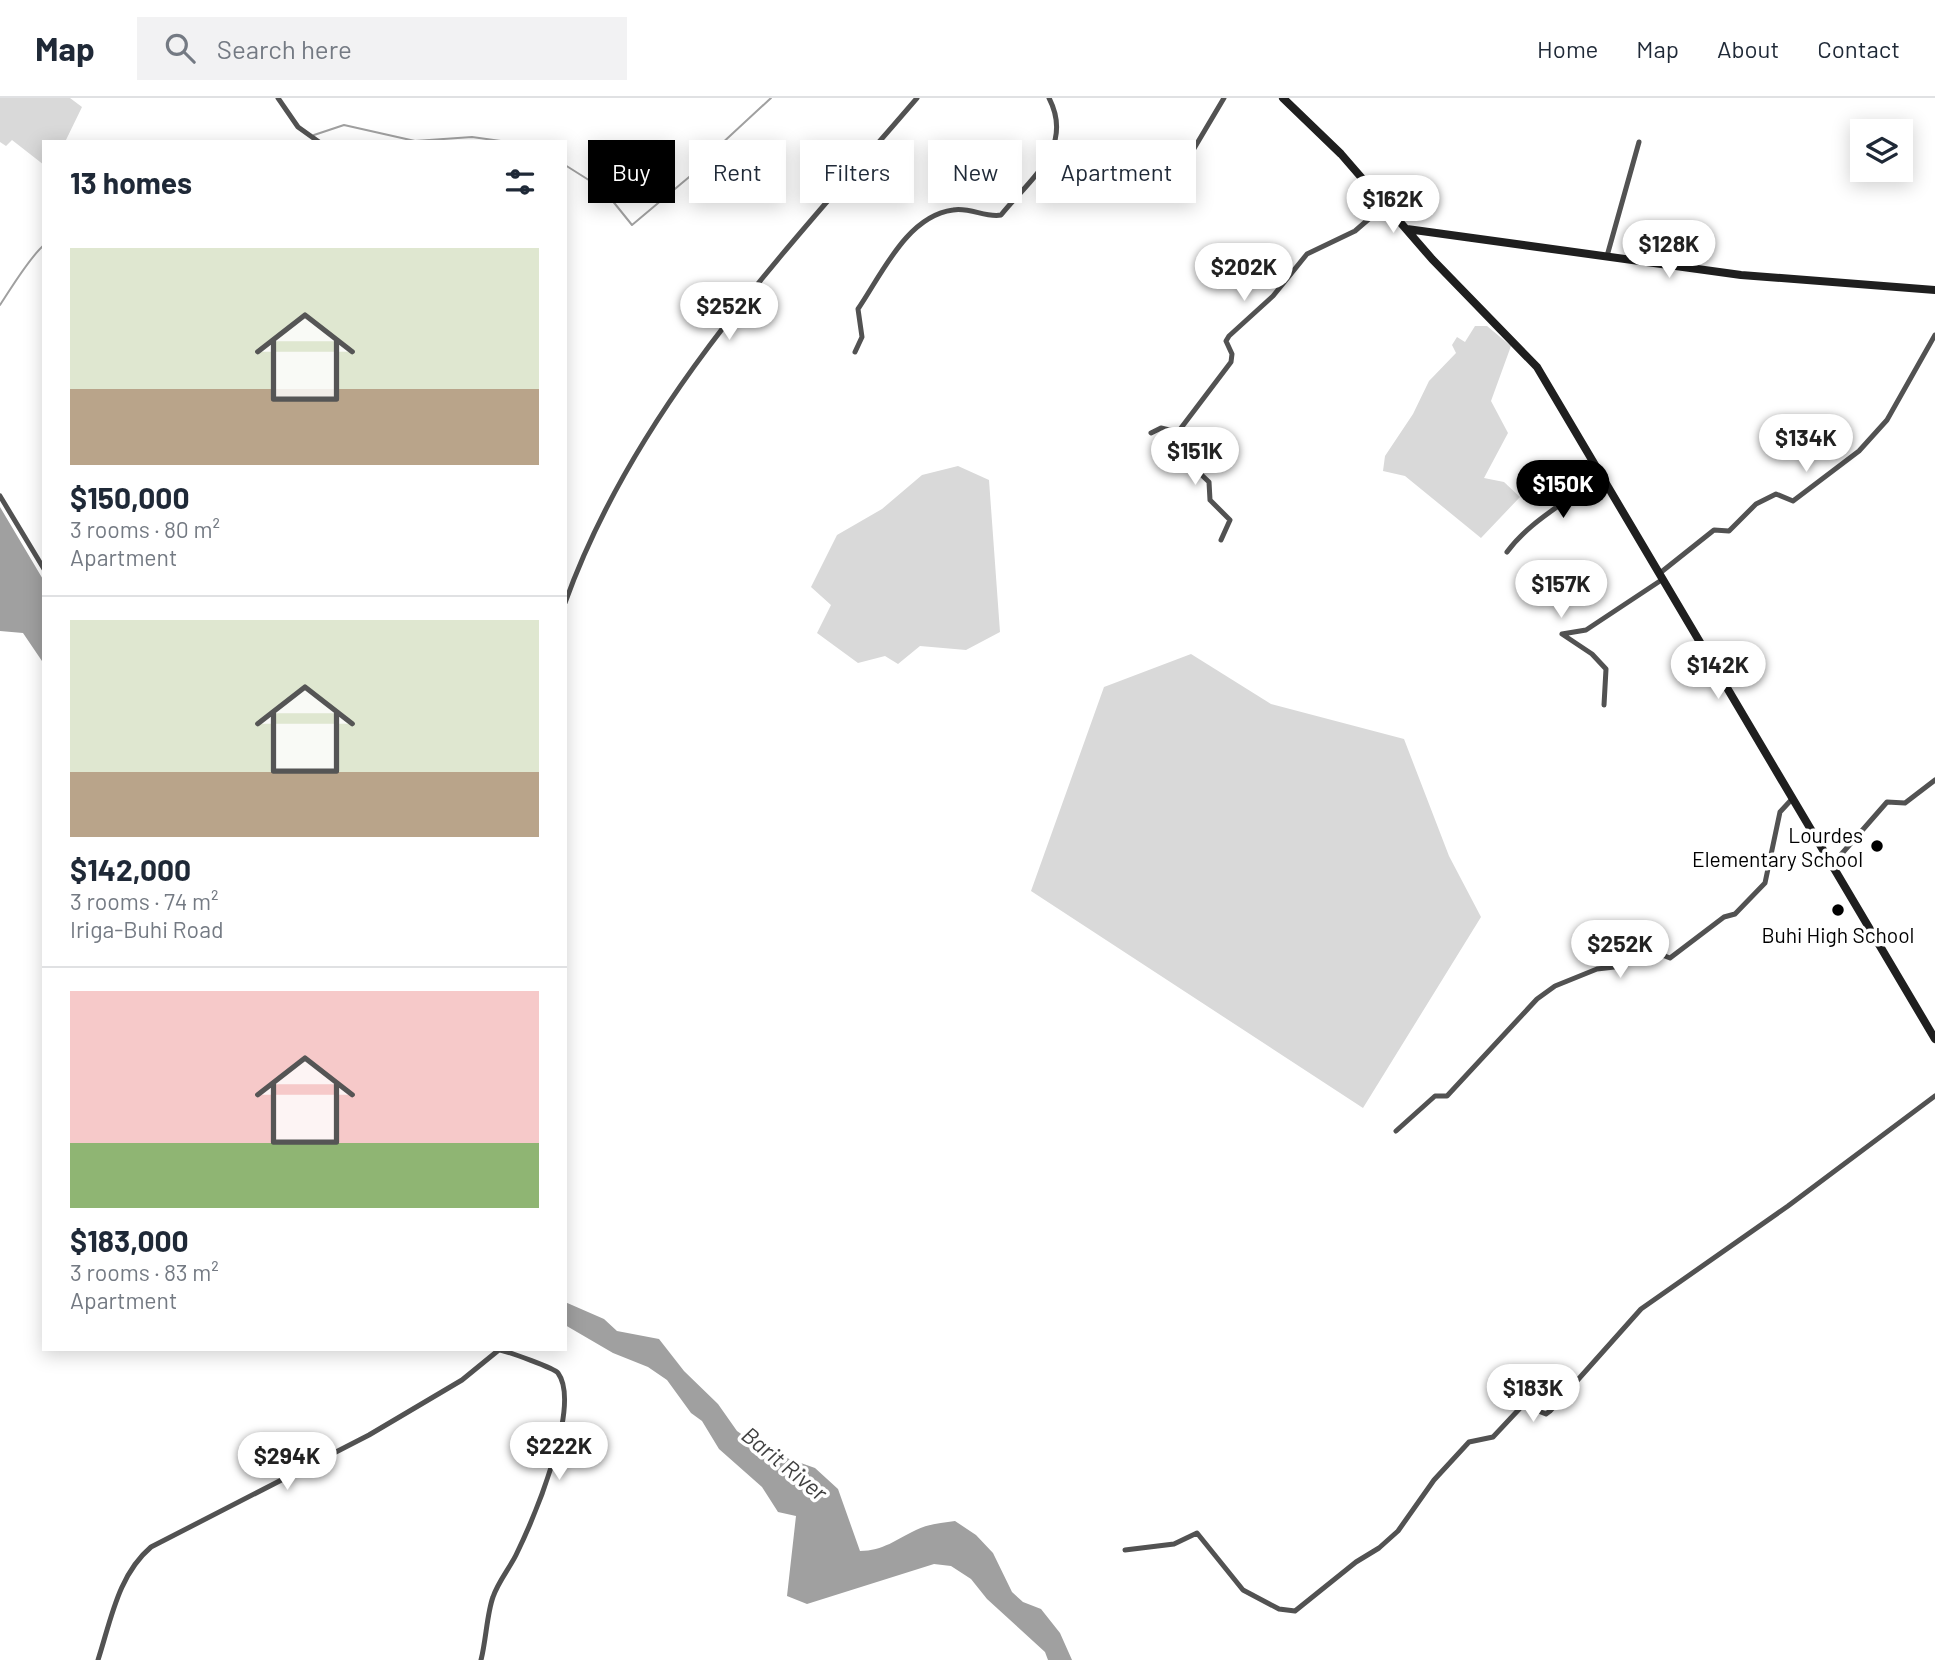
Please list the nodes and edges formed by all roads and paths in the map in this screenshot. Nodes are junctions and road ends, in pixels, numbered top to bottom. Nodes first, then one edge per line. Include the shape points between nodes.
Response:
1 (278, 98) edge
2 (917, 98) edge
3 (1049, 98) edge
4 (1224, 98) edge
5 (1283, 98) edge
6 (316, 140) edge
7 (1639, 142) dead end
8 (1196, 145) edge
9 (1385, 205) junction
10 (1407, 229) junction
11 (1607, 256) junction
12 (1935, 290) edge
13 (1935, 334) edge
14 (855, 352) dead end
15 (1151, 433) dead end
16 (1176, 434) junction
17 (1601, 473) junction
18 (0, 496) edge
19 (1221, 540) dead end
20 (1507, 552) dead end
21 (42, 566) edge
22 (1662, 576) junction
23 (567, 598) edge
24 (1604, 705) dead end
25 (1935, 780) edge
26 (1792, 799) junction
27 (1831, 866) junction
28 (1935, 1039) edge
29 (1935, 1096) edge
30 (1396, 1132) dead end
31 (498, 1351) edge
32 (505, 1351) edge
33 (1125, 1550) dead end
34 (98, 1660) edge
35 (481, 1660) edge

1 - 6 street via 291,120
2 - 23 street via 744,300 692,368 618,487
3 - 14 street via 1058,127 1053,152 1042,170 1001,215 967,208 934,214 899,246 858,309 862,337
4 - 8 street
5 - 9 main road via 1342,154
7 - 11 street
9 - 10 main road
9 - 16 street via 1355,231 1307,254 1273,296 1243,320 1226,341 1231,362
10 - 11 main road
10 - 17 main road via 1537,367
11 - 12 main road via 1741,275
13 - 22 street via 1886,420 1859,452 1793,501 1776,494 1756,505 1729,531 1714,530
15 - 16 street via 1161,428
16 - 19 street via 1189,463 1209,482 1210,500 1230,520
17 - 20 street via 1569,501 1525,529
17 - 22 main road
18 - 21 street
22 - 24 street via 1587,630 1562,634 1606,669
22 - 26 main road
25 - 27 street via 1905,803 1887,802
26 - 27 main road
26 - 30 street via 1779,817 1768,880 1735,914 1724,917 1670,958 1652,951 1623,966 1597,969 1555,986 1537,999 1447,1096 1435,1096
27 - 28 main road
29 - 33 street via 1641,1309 1546,1414 1523,1405 1493,1437 1469,1442 1434,1480 1398,1531 1295,1611 1279,1609 1243,1590 1197,1533 1174,1544
31 - 34 street via 462,1380 369,1434 151,1547 126,1576
32 - 35 street via 551,1366 559,1374 565,1421 539,1501 492,1598

